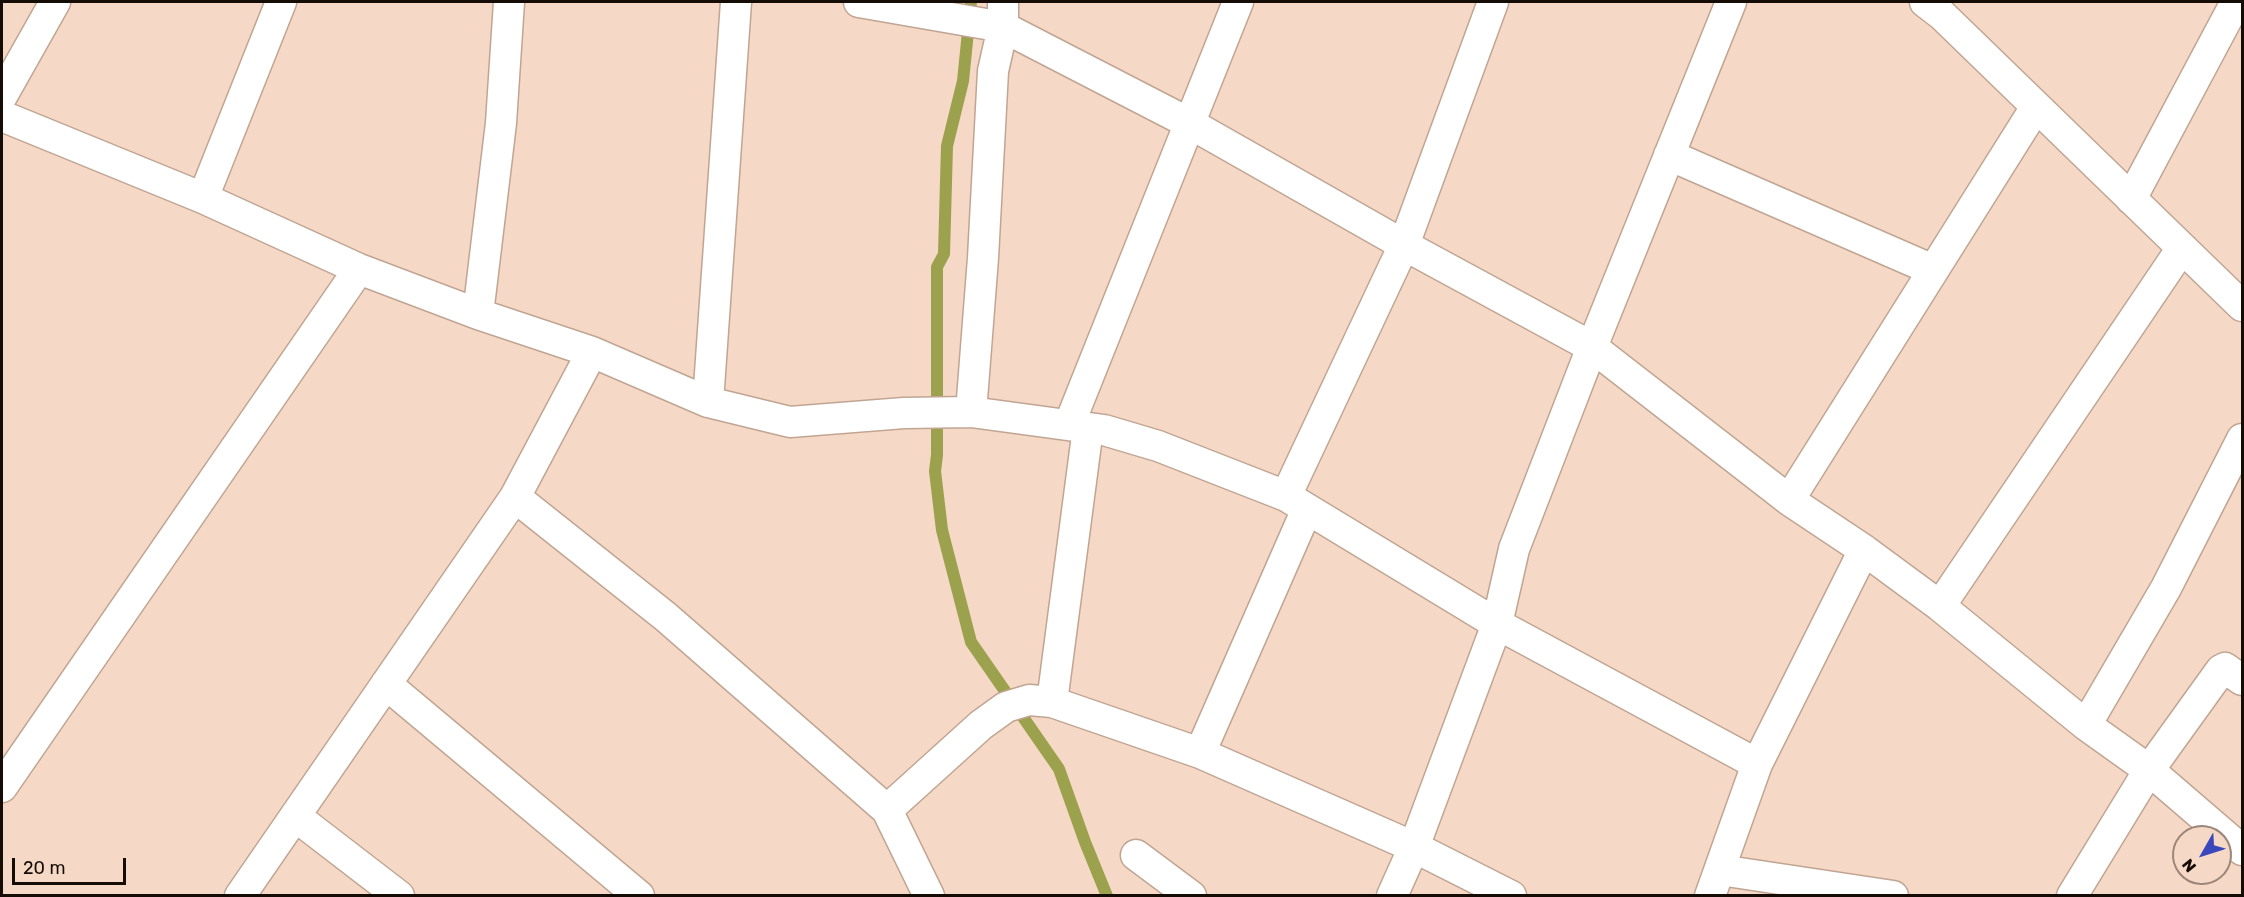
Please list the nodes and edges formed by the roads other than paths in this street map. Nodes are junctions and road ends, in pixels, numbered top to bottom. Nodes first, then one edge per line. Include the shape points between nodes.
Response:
1 (55, 2) edge
2 (281, 2) edge
3 (508, 2) edge
4 (736, 2) edge
5 (859, 2) edge
6 (1238, 2) edge
7 (1493, 2) edge
8 (1731, 2) edge
9 (1924, 2) edge
10 (2236, 2) edge
11 (1002, 18) edge
12 (2, 96) edge
13 (2036, 106) junction
14 (2, 116) edge
15 (1189, 123) junction
16 (1670, 154) junction
17 (203, 198) junction
18 (2132, 199) junction
19 (1404, 245) junction
20 (2182, 248) junction
21 (360, 269) junction
22 (1933, 270) junction
23 (2242, 306) edge
24 (478, 314) junction
25 (1592, 347) junction
26 (592, 352) junction
27 (708, 402) junction
28 (963, 412) junction
29 (1079, 426) junction
30 (2242, 439) edge
31 (515, 497) junction
32 (1789, 500) junction
33 (1297, 502) junction
34 (1864, 550) junction
35 (1940, 606) junction
36 (1497, 624) junction
37 (2242, 680) edge
38 (386, 684) junction
39 (1052, 702) junction
40 (2086, 725) junction
41 (1200, 753) junction
42 (1757, 765) junction
43 (2149, 770) junction
44 (2, 787) edge
45 (887, 810) junction
46 (295, 816) junction
47 (1414, 847) junction
48 (2242, 850) edge
49 (1136, 855) dead end
50 (1715, 883) edge
51 (240, 896) edge
52 (399, 896) edge
53 (639, 896) edge
54 (930, 896) edge
55 (1191, 896) edge
56 (1392, 896) edge
57 (1511, 896) edge
58 (1893, 896) edge
59 (2072, 896) edge

1 - 12 street
2 - 17 street
3 - 24 street via 501,123
4 - 27 street
5 - 11 street via 951,18
6 - 15 street
7 - 19 street
8 - 16 street
9 - 13 street
10 - 18 street
11 - 15 street
11 - 28 street via 993,71 983,258
13 - 18 street
13 - 22 street
14 - 17 street
15 - 19 street
15 - 29 street
16 - 22 street
16 - 25 street
17 - 21 street
18 - 20 street
19 - 25 street
19 - 33 street
20 - 23 street
20 - 35 street
21 - 24 street
21 - 44 street
22 - 32 street
24 - 26 street
25 - 32 street
25 - 36 street via 1514,549
26 - 27 street
26 - 31 street
27 - 28 street via 790,422
28 - 29 street
29 - 33 street via 1158,447
29 - 39 street
30 - 40 street via 2166,588
31 - 38 street
31 - 45 street via 666,617
32 - 34 street
33 - 36 street
33 - 41 street
34 - 35 street
34 - 42 street
35 - 40 street
36 - 42 street
36 - 47 street
37 - 43 street via 2228,669 2221,670
38 - 46 street
38 - 53 street
39 - 41 street
39 - 45 street via 1029,700 1005,707
40 - 43 street
41 - 47 street
42 - 50 street
43 - 48 street
43 - 59 street
45 - 54 street
46 - 51 street
46 - 52 street
47 - 56 street
47 - 57 street
49 - 55 street
50 - 58 street

